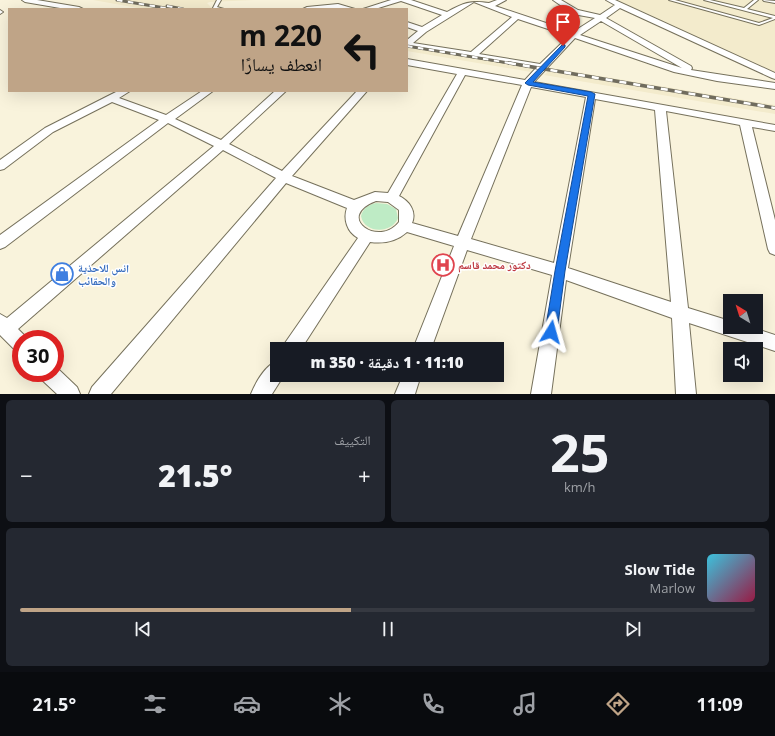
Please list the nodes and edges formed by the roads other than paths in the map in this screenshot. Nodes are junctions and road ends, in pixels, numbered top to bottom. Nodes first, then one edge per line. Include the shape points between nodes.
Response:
1 (25, 0) edge
2 (398, 0) edge
3 (404, 0) edge
4 (474, 0) edge
5 (503, 0) edge
6 (556, 0) edge
7 (609, 0) edge
8 (671, 0) edge
9 (706, 0) edge
10 (756, 0) edge
11 (765, 0) edge
12 (714, 1) edge
13 (775, 2) edge
14 (620, 4) junction
15 (488, 6) junction
16 (73, 8) edge
17 (317, 8) edge
18 (349, 8) edge
19 (372, 8) edge
20 (745, 10) junction
21 (448, 15) junction
22 (517, 16) junction
23 (775, 17) edge
24 (599, 18) junction
25 (408, 24) edge
26 (423, 30) junction
27 (574, 36) junction
28 (408, 43) edge
29 (408, 44) edge
30 (473, 55) junction
31 (408, 62) edge
32 (542, 67) junction
33 (462, 72) junction
34 (700, 75) junction
35 (775, 76) edge
36 (528, 83) junction
37 (775, 86) edge
38 (123, 92) edge
39 (207, 92) edge
40 (280, 92) edge
41 (361, 92) edge
42 (591, 94) junction
43 (111, 98) junction
44 (660, 107) junction
45 (167, 119) junction
46 (745, 122) junction
47 (775, 128) edge
48 (222, 145) junction
49 (0, 166) edge
50 (284, 177) junction
51 (391, 198) junction
52 (355, 206) junction
53 (405, 226) junction
54 (367, 236) junction
55 (0, 243) edge
56 (462, 243) junction
57 (775, 248) edge
58 (560, 271) junction
59 (680, 314) junction
60 (3, 326) edge
61 (12, 335) edge
62 (296, 342) edge
63 (425, 342) edge
64 (775, 343) edge
65 (270, 380) edge
66 (58, 382) edge
67 (409, 382) edge
68 (70, 394) edge
69 (99, 394) edge
70 (261, 394) edge
71 (405, 394) edge
72 (541, 394) edge
73 (686, 394) edge

1 - 16 street
2 - 19 street
3 - 21 street
4 - 15 street
4 - 21 street
5 - 15 street
6 - 24 street via 576,12
7 - 14 street
8 - 23 lane via 759,24
9 - 12 lane
10 - 20 lane
11 - 13 lane
12 - 20 lane
14 - 24 street
14 - 35 street
15 - 22 street
17 - 18 street
20 - 23 lane
21 - 26 street
22 - 27 street
22 - 30 street
24 - 27 street
24 - 34 street
25 - 26 street
26 - 28 street
27 - 32 street
27 - 34 street via 677,70
29 - 30 street
30 - 32 street
31 - 33 street
32 - 36 street
33 - 36 street
33 - 51 street
34 - 37 street
36 - 42 street
36 - 56 street
38 - 43 street
39 - 45 street
40 - 48 street
41 - 50 street
42 - 44 street
42 - 58 street
43 - 45 street
43 - 49 street via 49,130
44 - 46 street
44 - 59 street
45 - 48 street
45 - 55 street
46 - 47 street
46 - 57 street
48 - 50 street
48 - 60 street
50 - 52 street
50 - 69 street
51 - 52 street via 367,198
51 - 53 street via 404,206 407,212
52 - 54 street via 350,219 358,232
53 - 54 street via 388,236
53 - 56 street
54 - 62 street
56 - 58 street
56 - 63 street
58 - 59 street
58 - 72 street
59 - 64 street
59 - 73 street
60 - 61 street
65 - 70 street
66 - 68 street
67 - 71 street

